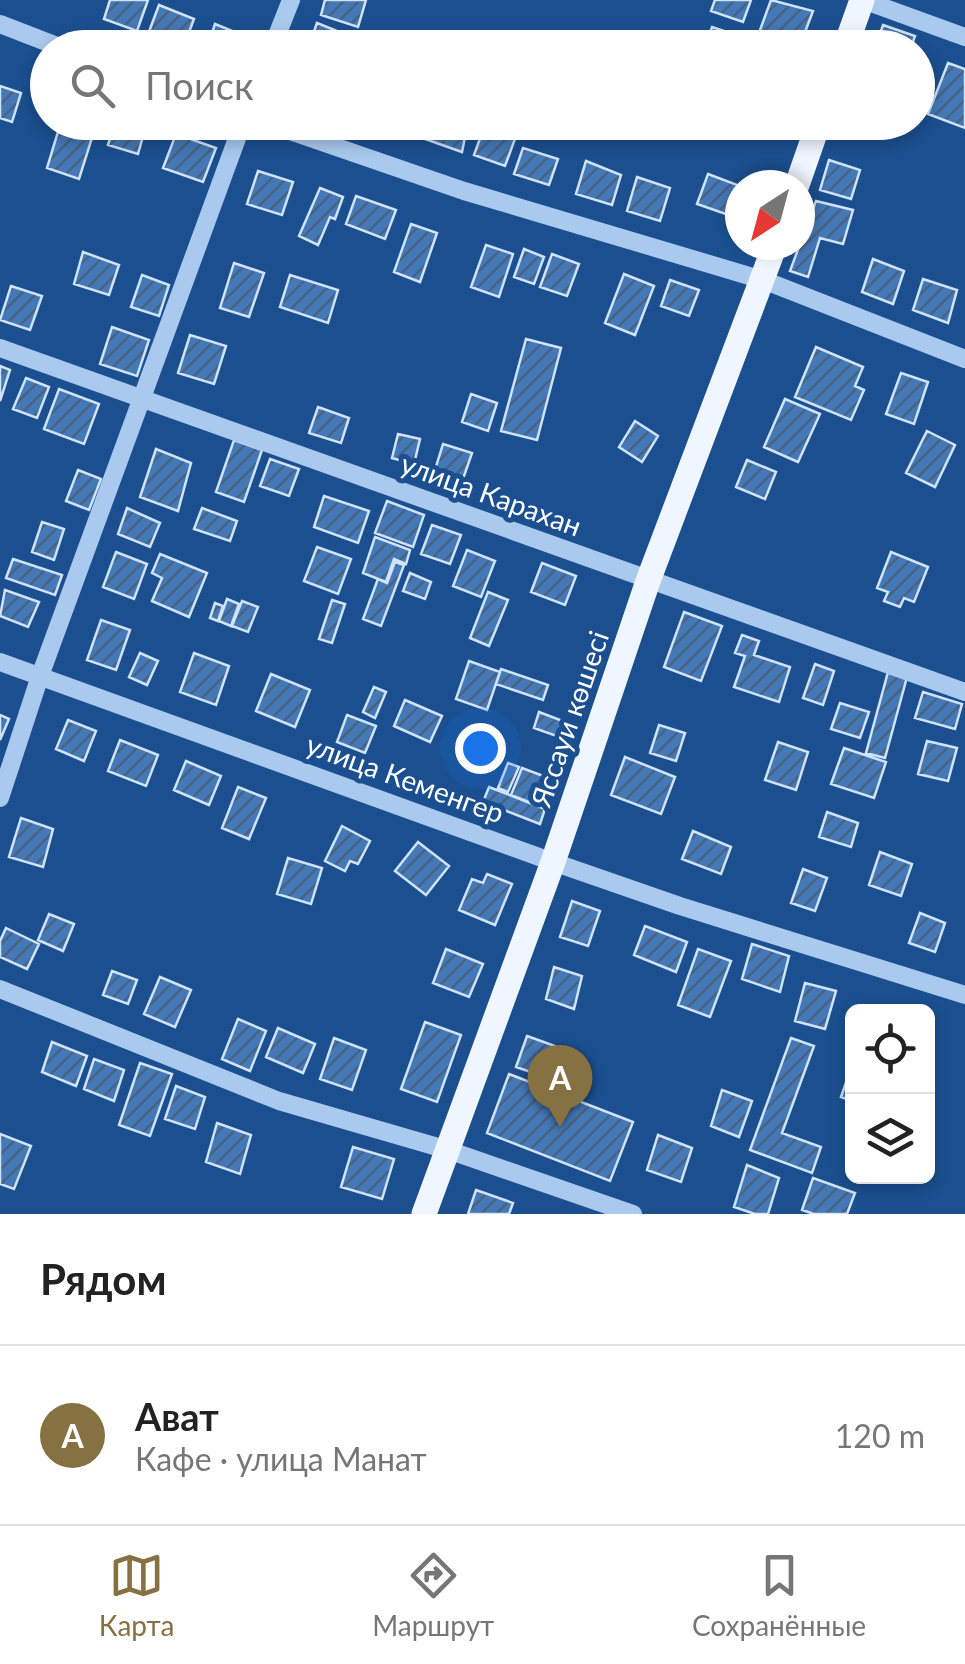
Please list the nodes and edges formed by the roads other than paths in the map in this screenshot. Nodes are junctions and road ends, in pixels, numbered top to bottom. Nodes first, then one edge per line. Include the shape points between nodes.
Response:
1 (291, 0) edge
2 (862, 0) edge
3 (0, 24) edge
4 (279, 30) edge
5 (851, 30) edge
6 (30, 36) edge
7 (965, 37) edge
8 (236, 140) edge
9 (317, 140) edge
10 (812, 140) edge
11 (801, 170) edge
12 (770, 260) edge
13 (763, 280) junction
14 (0, 348) edge
15 (965, 359) edge
16 (142, 398) junction
17 (648, 582) junction
18 (0, 662) edge
19 (40, 676) junction
20 (965, 692) edge
21 (0, 798) edge
22 (553, 862) junction
23 (0, 989) edge
24 (965, 995) edge
25 (448, 1150) junction
26 (424, 1214) edge
27 (633, 1214) edge

1 - 4 street
2 - 5 main road
2 - 7 street
3 - 6 street
8 - 16 street
9 - 13 street
10 - 11 main road
12 - 13 main road, Яссауи көшесі
13 - 15 street
13 - 17 main road, Яссауи көшесі
14 - 16 street, улица Карахан
16 - 17 street, улица Карахан
16 - 19 street
17 - 20 street, улица Карахан
17 - 22 main road, Яссауи көшесі
18 - 19 street, улица Кеменгер
19 - 21 street
19 - 22 street, улица Кеменгер
22 - 24 street, улица Кеменгер
22 - 25 main road, Яссауи көшесі
23 - 25 street via 278,1101
25 - 26 main road, Яссауи көшесі
25 - 27 street

